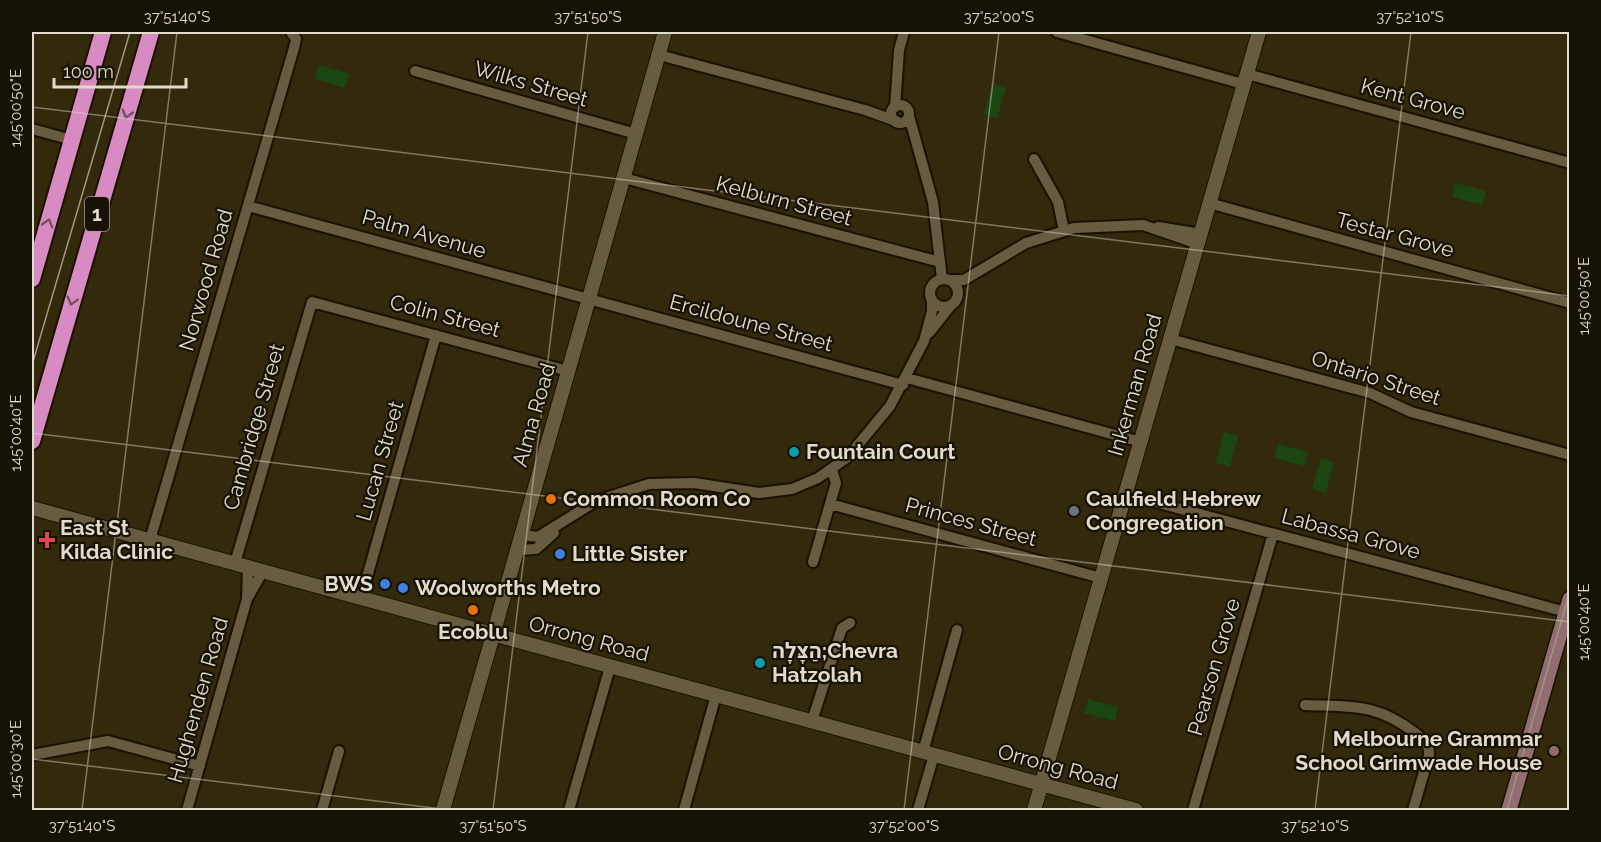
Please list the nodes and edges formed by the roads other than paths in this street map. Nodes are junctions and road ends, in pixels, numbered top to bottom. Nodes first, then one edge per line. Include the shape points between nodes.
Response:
1 (103, 32) edge
2 (151, 32) edge
3 (291, 32) edge
4 (661, 32) edge
5 (904, 32) edge
6 (1057, 32) edge
7 (1259, 32) edge
8 (659, 55) junction
9 (415, 71) dead end
10 (1245, 79) junction
11 (865, 110) junction
12 (901, 110) junction
13 (897, 122) junction
14 (32, 129) edge
15 (636, 134) junction
16 (72, 140) junction
17 (917, 149) junction
18 (1034, 159) dead end
19 (1569, 163) edge
20 (624, 178) junction
21 (1209, 204) junction
22 (248, 206) junction
23 (1064, 231) junction
24 (1199, 239) junction
25 (937, 262) junction
26 (976, 274) junction
27 (32, 279) edge
28 (946, 279) junction
29 (931, 286) junction
30 (589, 300) junction
31 (954, 300) junction
32 (932, 301) junction
33 (312, 302) joint
34 (1569, 303) edge
35 (436, 335) junction
36 (1170, 339) junction
37 (924, 340) junction
38 (568, 371) junction
39 (905, 381) junction
40 (32, 441) edge
41 (1141, 442) junction
42 (1569, 454) edge
43 (832, 470) junction
44 (1125, 494) junction
45 (830, 504) junction
46 (32, 508) edge
47 (564, 521) junction
48 (1273, 534) junction
49 (521, 535) junction
50 (150, 540) junction
51 (517, 550) junction
52 (813, 562) dead end
53 (242, 565) junction
54 (262, 571) junction
55 (1101, 578) junction
56 (361, 598) junction
57 (247, 599) junction
58 (1567, 615) edge
59 (850, 623) dead end
60 (957, 630) dead end
61 (493, 634) junction
62 (610, 667) junction
63 (716, 695) junction
64 (1305, 705) dead end
65 (812, 721) junction
66 (339, 751) dead end
67 (929, 754) junction
68 (32, 755) edge
69 (200, 766) junction
70 (1041, 785) junction
71 (189, 810) edge
72 (322, 810) edge
73 (443, 810) edge
74 (569, 810) edge
75 (684, 810) edge
76 (918, 810) edge
77 (1034, 810) edge
78 (1136, 810) edge
79 (1193, 810) edge
80 (1413, 810) edge
81 (1509, 810) edge

1 - 16 highway, 1
2 -> 40 highway, 1
3 - 22 street, Norwood Road via 296,39 294,48
4 - 8 street, Alma Road
5 - 12 street via 897,82
6 - 10 street, Kent Grove
7 - 10 street, Inkerman Road
8 - 11 street
8 - 15 street, Alma Road
9 - 15 street, Wilks Street
10 - 19 street, Kent Grove
10 - 21 street, Inkerman Road
11 - 12 street
11 - 13 street
12 - 13 street via 892,117
12 - 17 street
13 - 17 street
14 - 16 street
15 - 20 street, Alma Road
27 -> 16 highway, 1
17 - 25 street via 933,202
18 - 23 street via 1058,201
20 - 25 street, Kelburn Street
20 - 30 street, Alma Road
21 - 24 street, Inkerman Road
21 - 34 street, Testar Grove
22 - 30 street, Palm Avenue
22 - 50 street, Norwood Road
23 - 24 street via 1110,225 1152,227
23 - 26 street via 1026,243
24 - 36 street, Inkerman Road
25 - 28 street
25 - 29 street
26 - 28 street via 959,281
26 - 31 street
28 - 29 street
28 - 31 street via 956,287
29 - 32 street
30 - 38 street, Alma Road
30 - 39 street, Ercildoune Street
31 - 32 street via 943,307
31 - 37 street
32 - 37 street
33 - 35 street, Colin Street
33 - 53 street, Cambridge Street
35 - 38 street, Colin Street
35 - 56 street, Lucan Street
36 - 41 street, Inkerman Road
36 - 42 street, Ontario Street via 1370,393 1411,412
37 - 39 street
38 - 49 street, Alma Road
39 - 41 street, Ercildoune Street
39 - 43 street via 867,436
41 - 44 street, Inkerman Road
43 - 45 street via 836,483
43 - 47 street via 781,492 747,492 694,483 649,484 603,498
44 - 48 street, Labassa Grove
44 - 55 street, Inkerman Road
45 - 52 street
45 - 55 street, Princes Street
46 - 50 street, Orrong Road
47 - 49 street via 538,537
47 - 51 street via 536,549
48 - 58 street, Labassa Grove
48 - 79 street, Pearson Grove
49 - 51 street, Alma Road
50 - 53 street, Orrong Road
51 - 61 street, Alma Road
53 - 54 street, Orrong Road
53 - 57 street, Hughenden Road
54 - 56 street, Orrong Road
54 - 57 street, Hughenden Road
55 - 70 street, Inkerman Road
56 - 61 street, Orrong Road
57 - 69 street, Hughenden Road
58 - 81 main road
59 - 65 street via 842,628
60 - 67 street
61 - 62 street, Orrong Road
61 - 73 street, Alma Road
62 - 63 street, Orrong Road
62 - 74 street
63 - 65 street, Orrong Road
63 - 75 street
64 - 80 street via 1374,710 1394,717 1425,741 1429,754
65 - 67 street, Orrong Road
66 - 72 street
67 - 70 street, Orrong Road
67 - 76 street
68 - 69 street via 108,741
69 - 71 street, Hughenden Road
70 - 77 street, Inkerman Road
70 - 78 street, Orrong Road

